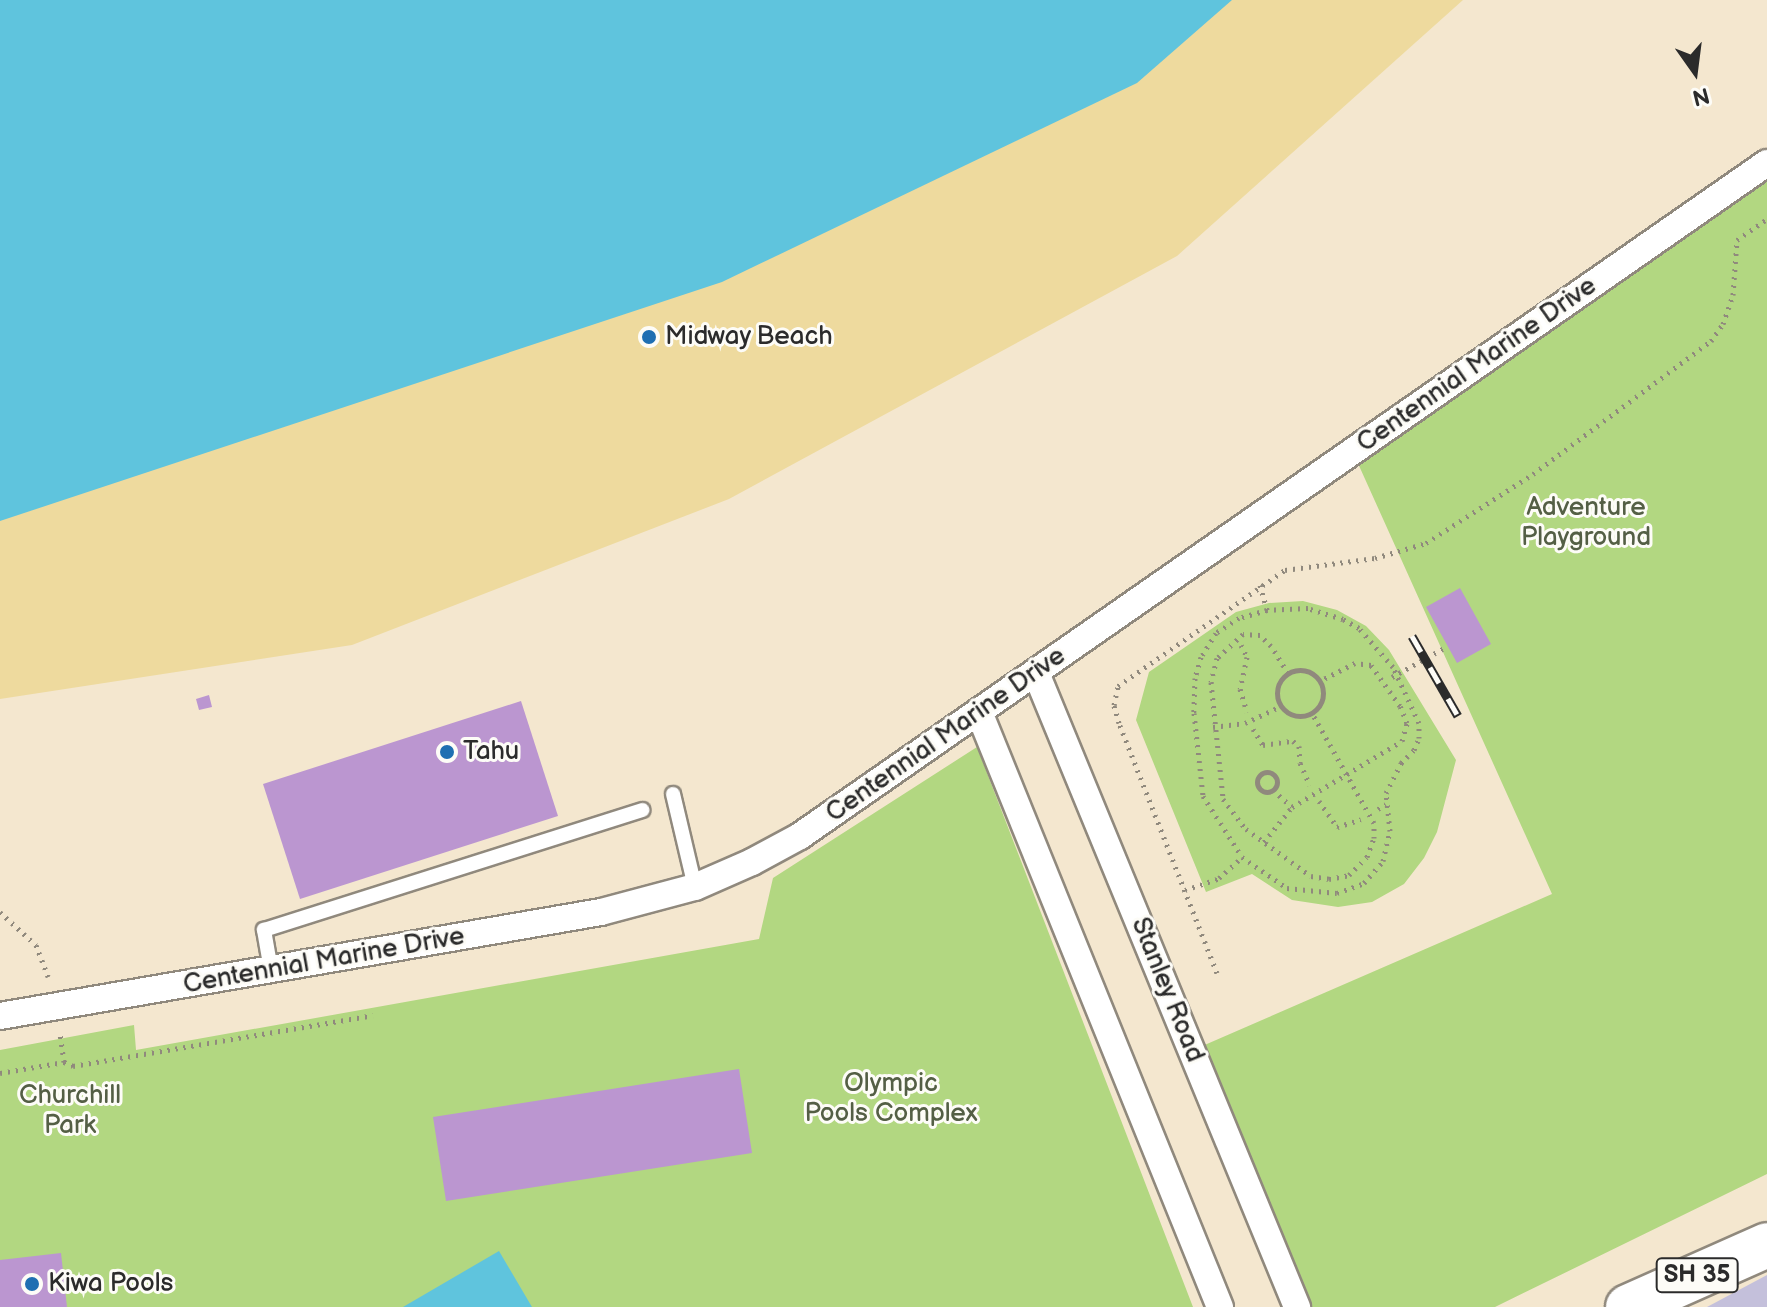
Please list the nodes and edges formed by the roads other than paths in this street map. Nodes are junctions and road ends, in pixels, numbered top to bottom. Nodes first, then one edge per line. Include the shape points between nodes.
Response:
1 (1767, 163) edge
2 (1036, 673) junction
3 (979, 712) junction
4 (673, 794) dead end
5 (642, 810) dead end
6 (695, 887) junction
7 (271, 970) junction
8 (0, 1016) edge
9 (1767, 1245) edge
10 (1220, 1307) edge
11 (1297, 1307) edge
12 (1628, 1307) edge

1 - 2 street, Centennial Marine Drive
2 - 3 street, Centennial Marine Drive
2 - 11 street, Stanley Road
3 - 6 street, Centennial Marine Drive via 800,836
3 - 10 street
4 - 6 lane
5 - 7 lane via 264,930
6 - 7 street, Centennial Marine Drive via 601,912
7 - 8 street, Centennial Marine Drive
9 - 12 highway, SH 35

